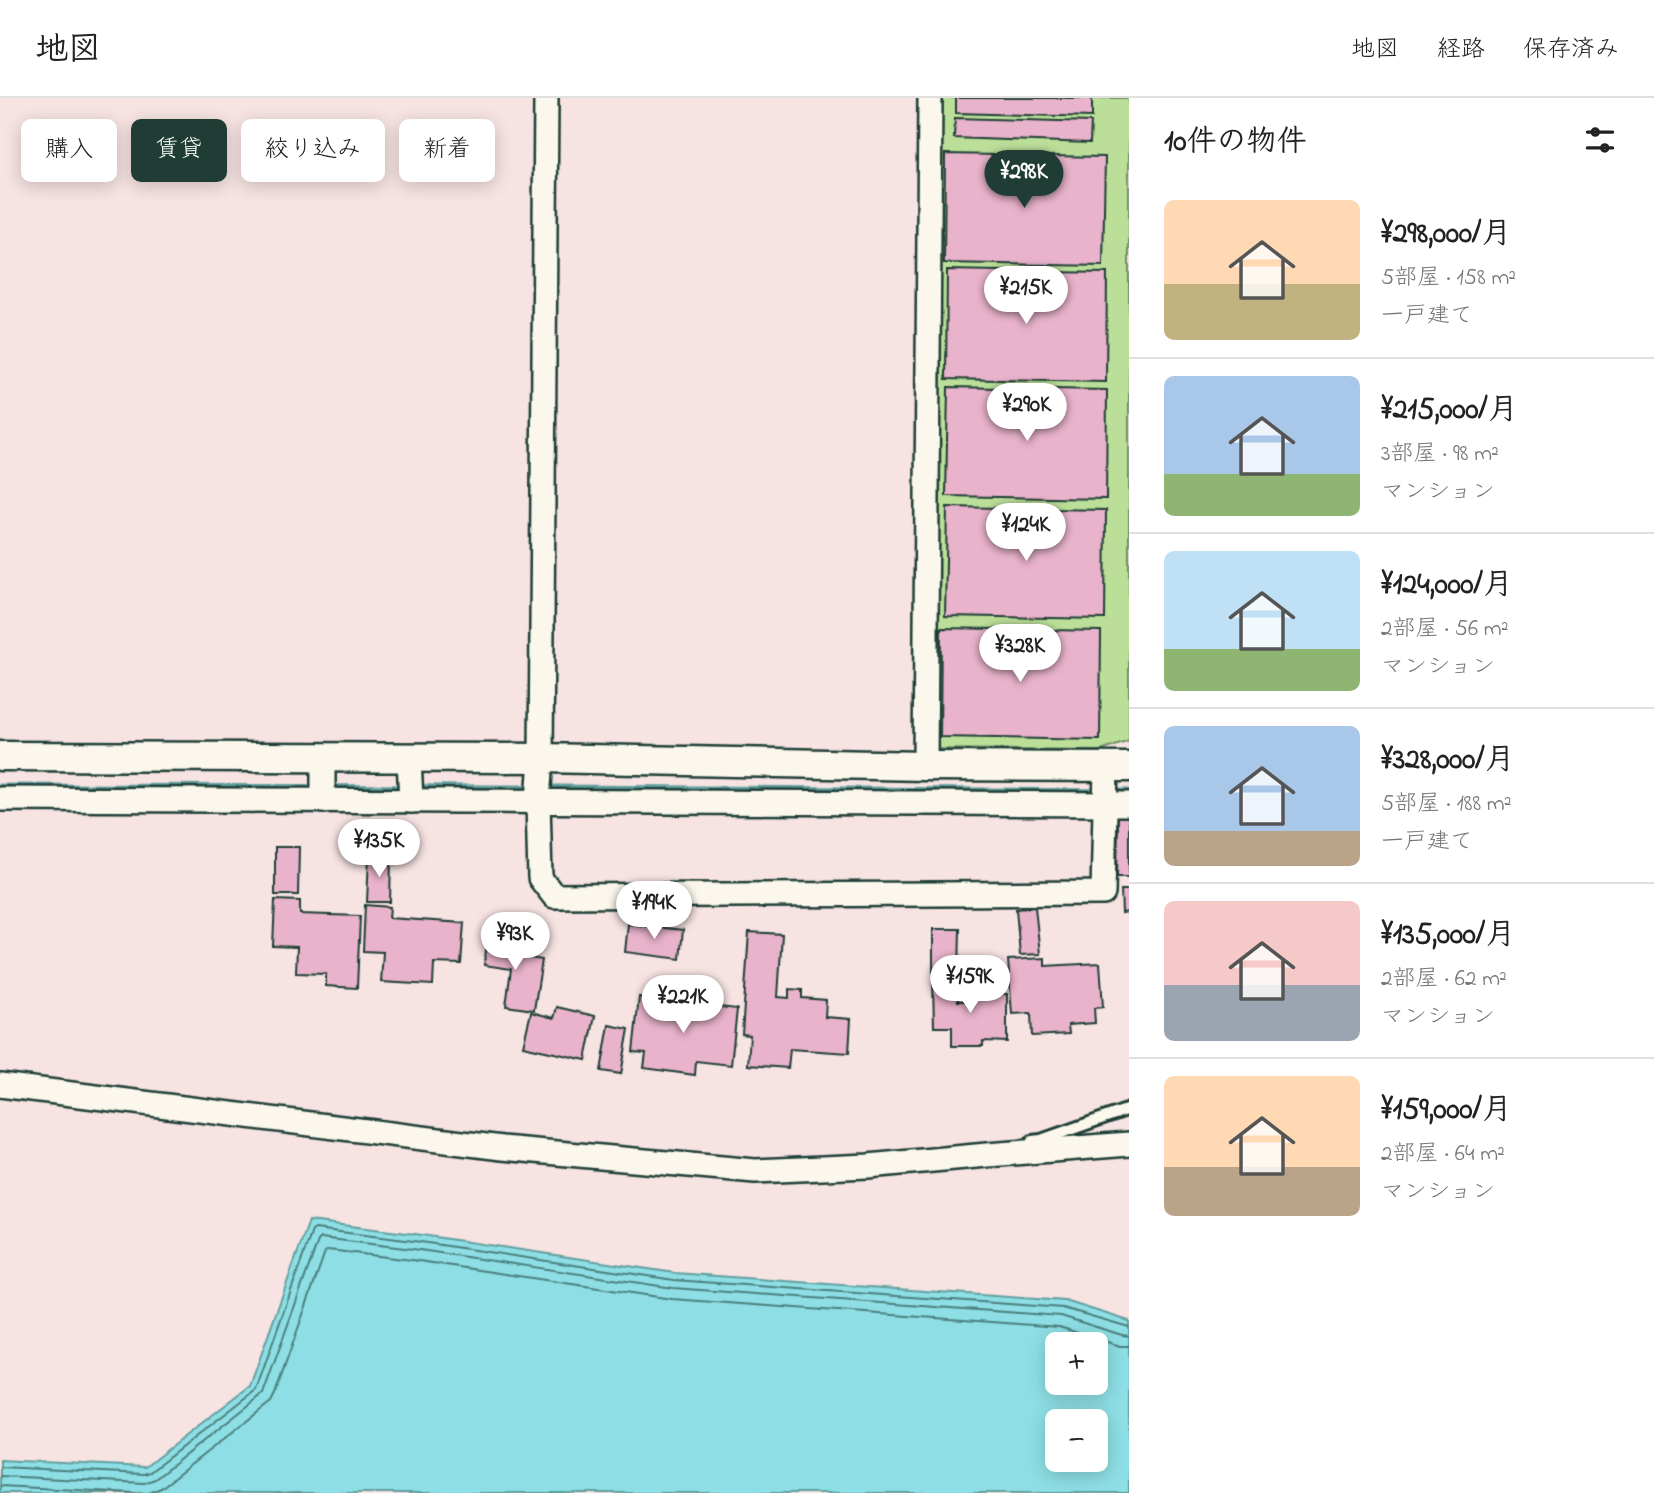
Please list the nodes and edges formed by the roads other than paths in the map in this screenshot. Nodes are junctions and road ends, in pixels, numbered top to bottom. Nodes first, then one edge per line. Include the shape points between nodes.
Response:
1 (546, 98) edge
2 (930, 98) edge
3 (0, 755) edge
4 (323, 757) junction
5 (409, 758) junction
6 (541, 758) junction
7 (925, 766) junction
8 (1111, 783) edge
9 (0, 799) edge
10 (323, 801) junction
11 (411, 801) junction
12 (538, 801) junction
13 (1129, 804) edge
14 (0, 1086) edge
15 (1129, 1109) edge
16 (1129, 1144) edge
17 (987, 1155) junction

1 - 6 street
2 - 7 street
3 - 4 street
4 - 5 street
4 - 10 street
5 - 6 street
5 - 11 street
6 - 7 street
6 - 12 street
7 - 8 street
8 - 12 street
8 - 12 street via 1103,893 554,895 540,878
8 - 13 street
9 - 10 street
10 - 11 street
11 - 12 street
14 - 17 street via 502,1148 755,1171
15 - 17 lane via 1041,1140 996,1147
16 - 17 street

